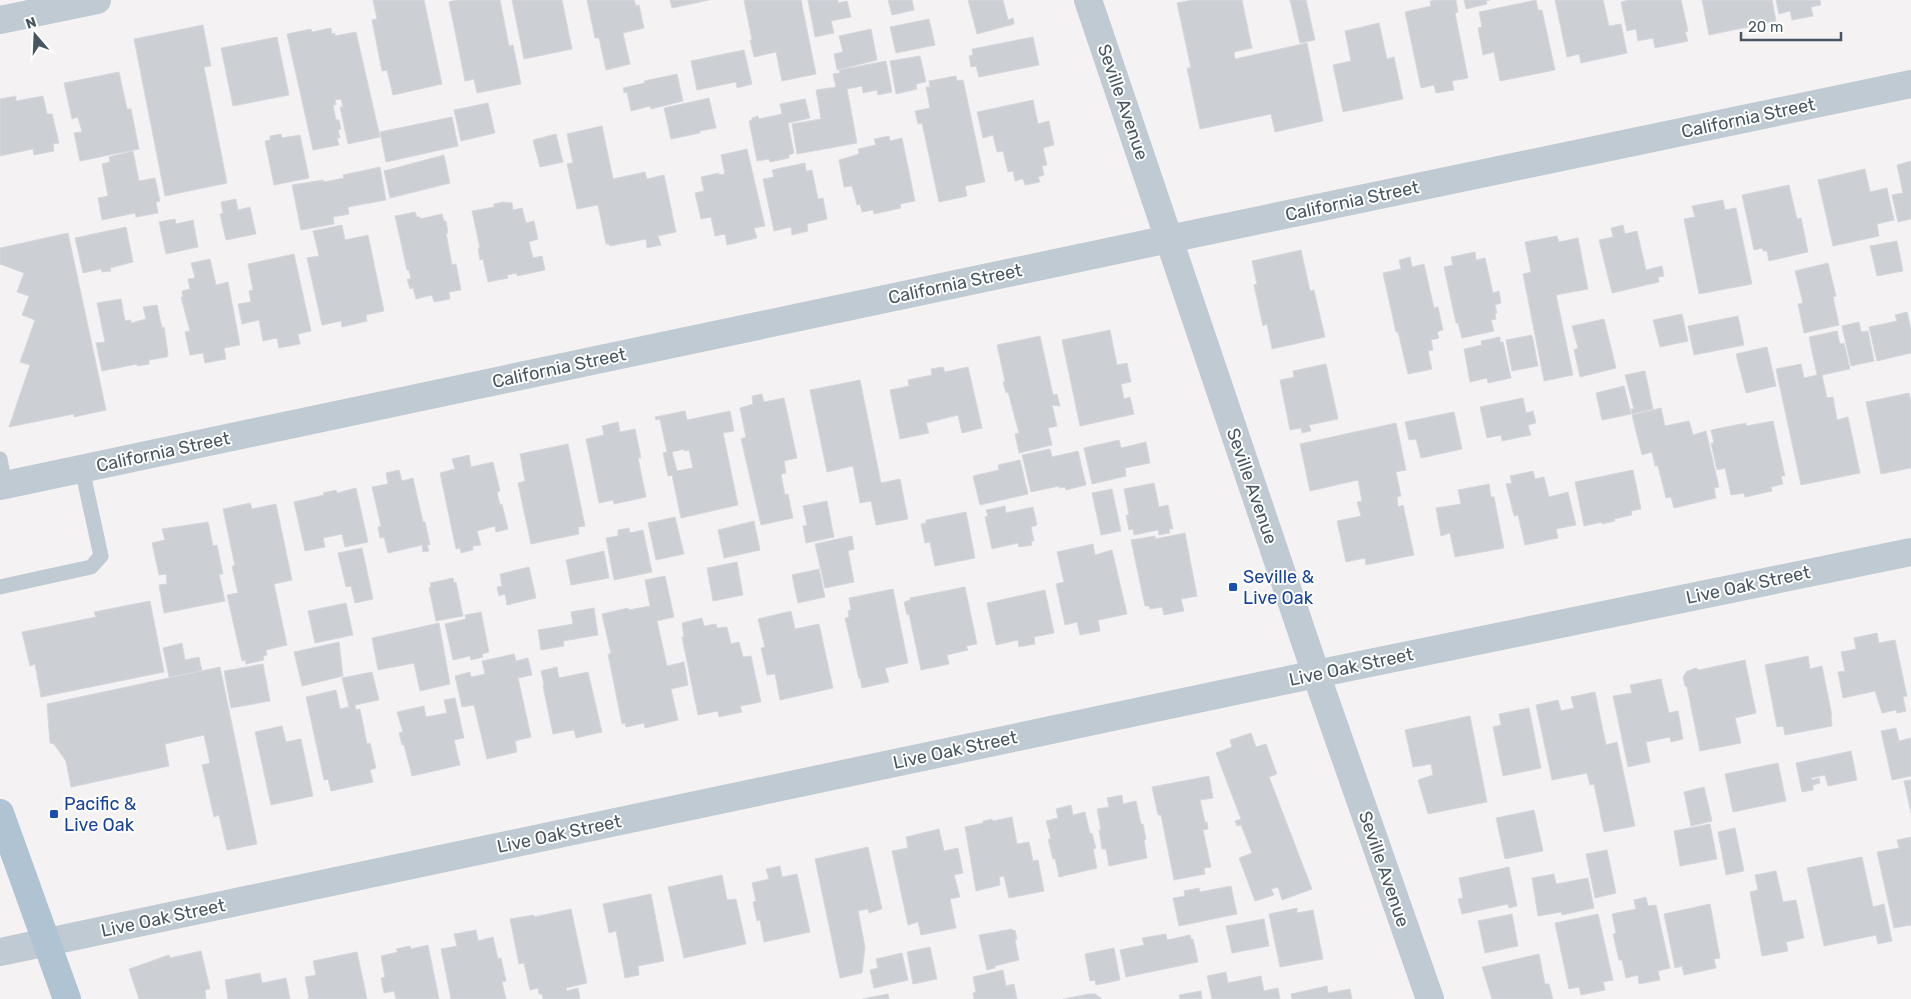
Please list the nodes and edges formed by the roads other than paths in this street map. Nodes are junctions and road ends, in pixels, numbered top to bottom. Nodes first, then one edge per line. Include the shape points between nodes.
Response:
1 (97, 0) edge
2 (1088, 0) edge
3 (0, 20) edge
4 (1911, 84) edge
5 (1169, 239) junction
6 (82, 469) junction
7 (2, 477) edge
8 (1911, 552) edge
9 (0, 587) edge
10 (1316, 674) junction
11 (0, 813) edge
12 (47, 942) junction
13 (0, 952) edge
14 (67, 999) edge
15 (1430, 999) edge

1 - 3 street
2 - 5 street, Seville Avenue
4 - 5 street, California Street
5 - 6 street, California Street
5 - 10 street, Seville Avenue
6 - 7 street, California Street
6 - 9 lane via 101,556 91,567
8 - 10 street, Live Oak Street
10 - 12 street, Live Oak Street
10 - 15 street, Seville Avenue
11 - 12 main road
12 - 13 street, Live Oak Street
12 - 14 main road

